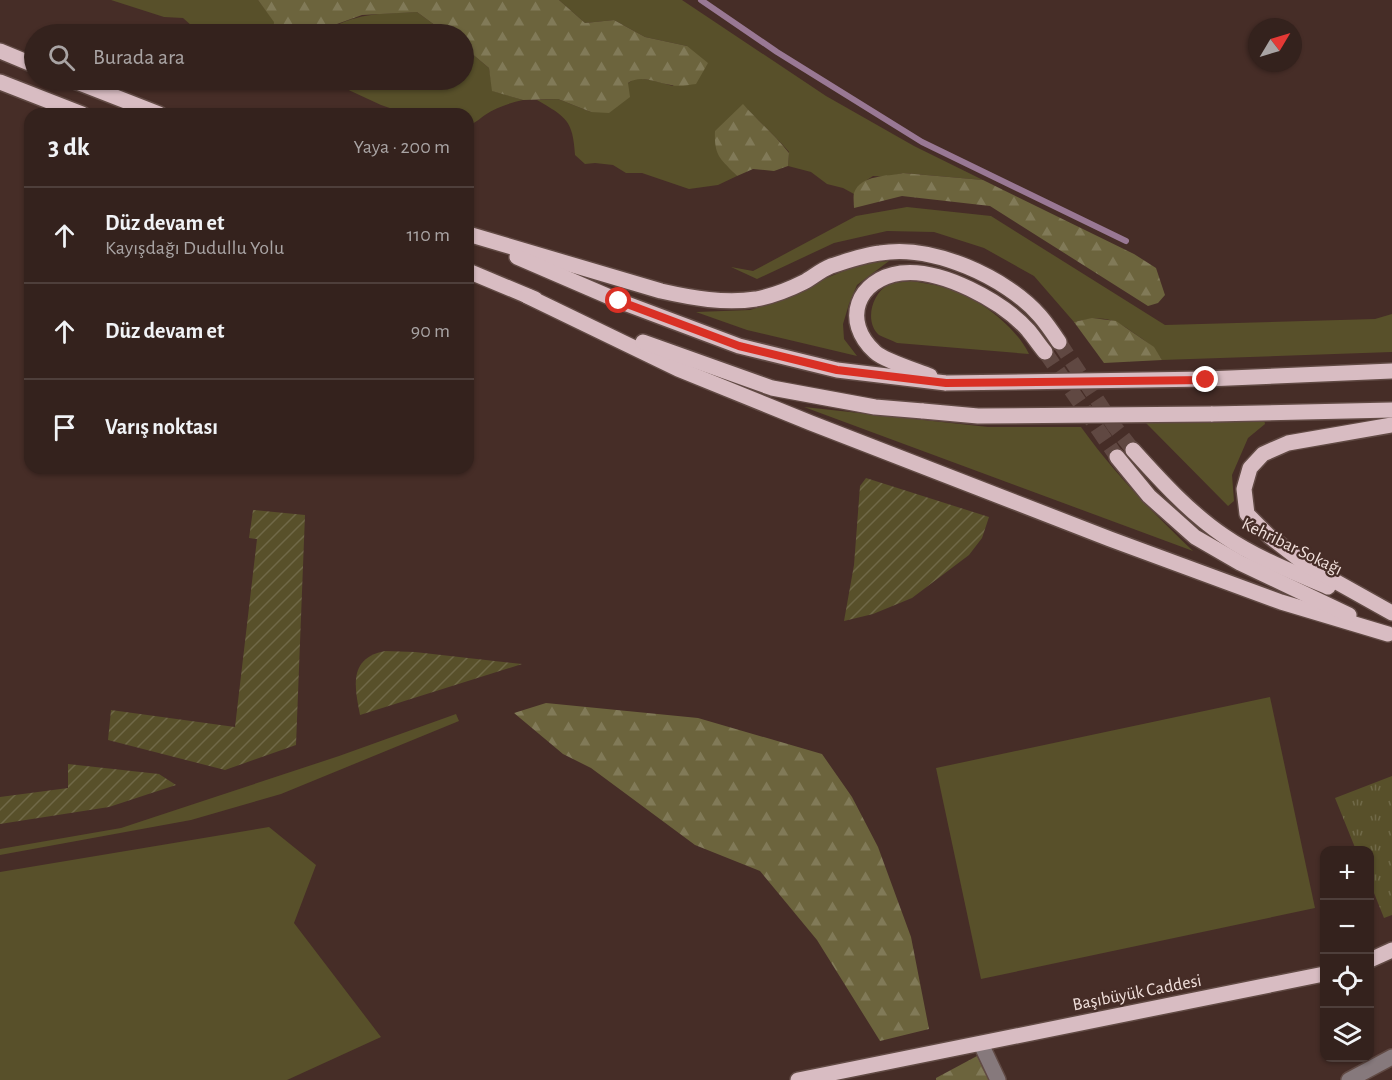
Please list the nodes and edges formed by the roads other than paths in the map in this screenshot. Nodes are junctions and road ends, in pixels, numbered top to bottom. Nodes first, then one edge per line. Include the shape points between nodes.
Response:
1 (0, 51) edge
2 (24, 60) edge
3 (0, 82) edge
4 (98, 90) edge
5 (67, 108) edge
6 (144, 108) edge
7 (474, 237) edge
8 (474, 238) edge
9 (474, 274) edge
10 (526, 296) junction
11 (1059, 342) tunnel mouth
12 (1045, 352) tunnel mouth
13 (1392, 371) edge
14 (946, 383) junction
15 (1392, 410) edge
16 (1392, 425) edge
17 (1133, 450) tunnel mouth
18 (1116, 457) tunnel mouth
19 (1392, 613) edge
20 (1390, 635) edge
21 (1392, 950) edge
22 (1374, 958) edge
23 (1320, 975) edge
24 (981, 1044) junction
25 (1392, 1057) edge
26 (798, 1080) edge
27 (998, 1080) edge
28 (1349, 1080) edge

1 - 2 main road
3 - 5 main road
4 - 6 main road
7 - 11 main road via 694,299 757,299 850,260 882,252 915,253 950,261 1008,288 1040,315
8 - 14 main road via 619,301 739,346 837,370
9 - 10 main road
10 - 15 main road, bridge via 772,388 875,407 978,416
10 - 20 main road via 678,369 811,423 1270,598
12 - 14 main road via 1005,309 945,278 903,273 883,278 865,291 856,311 857,327 876,353
13 - 14 main road, bridge via 1206,380
16 - 19 main road via 1288,443 1263,454 1250,468 1244,489 1247,514 1269,536 1308,566
17 - 19 main road, Kehribar Sokağı via 1169,490 1224,536 1260,557
18 - 20 main road via 1149,496 1195,537 1240,563
21 - 22 main road
23 - 24 main road, Başıbüyük Caddesi
24 - 26 main road, Başıbüyük Caddesi
24 - 27 street
25 - 28 street

